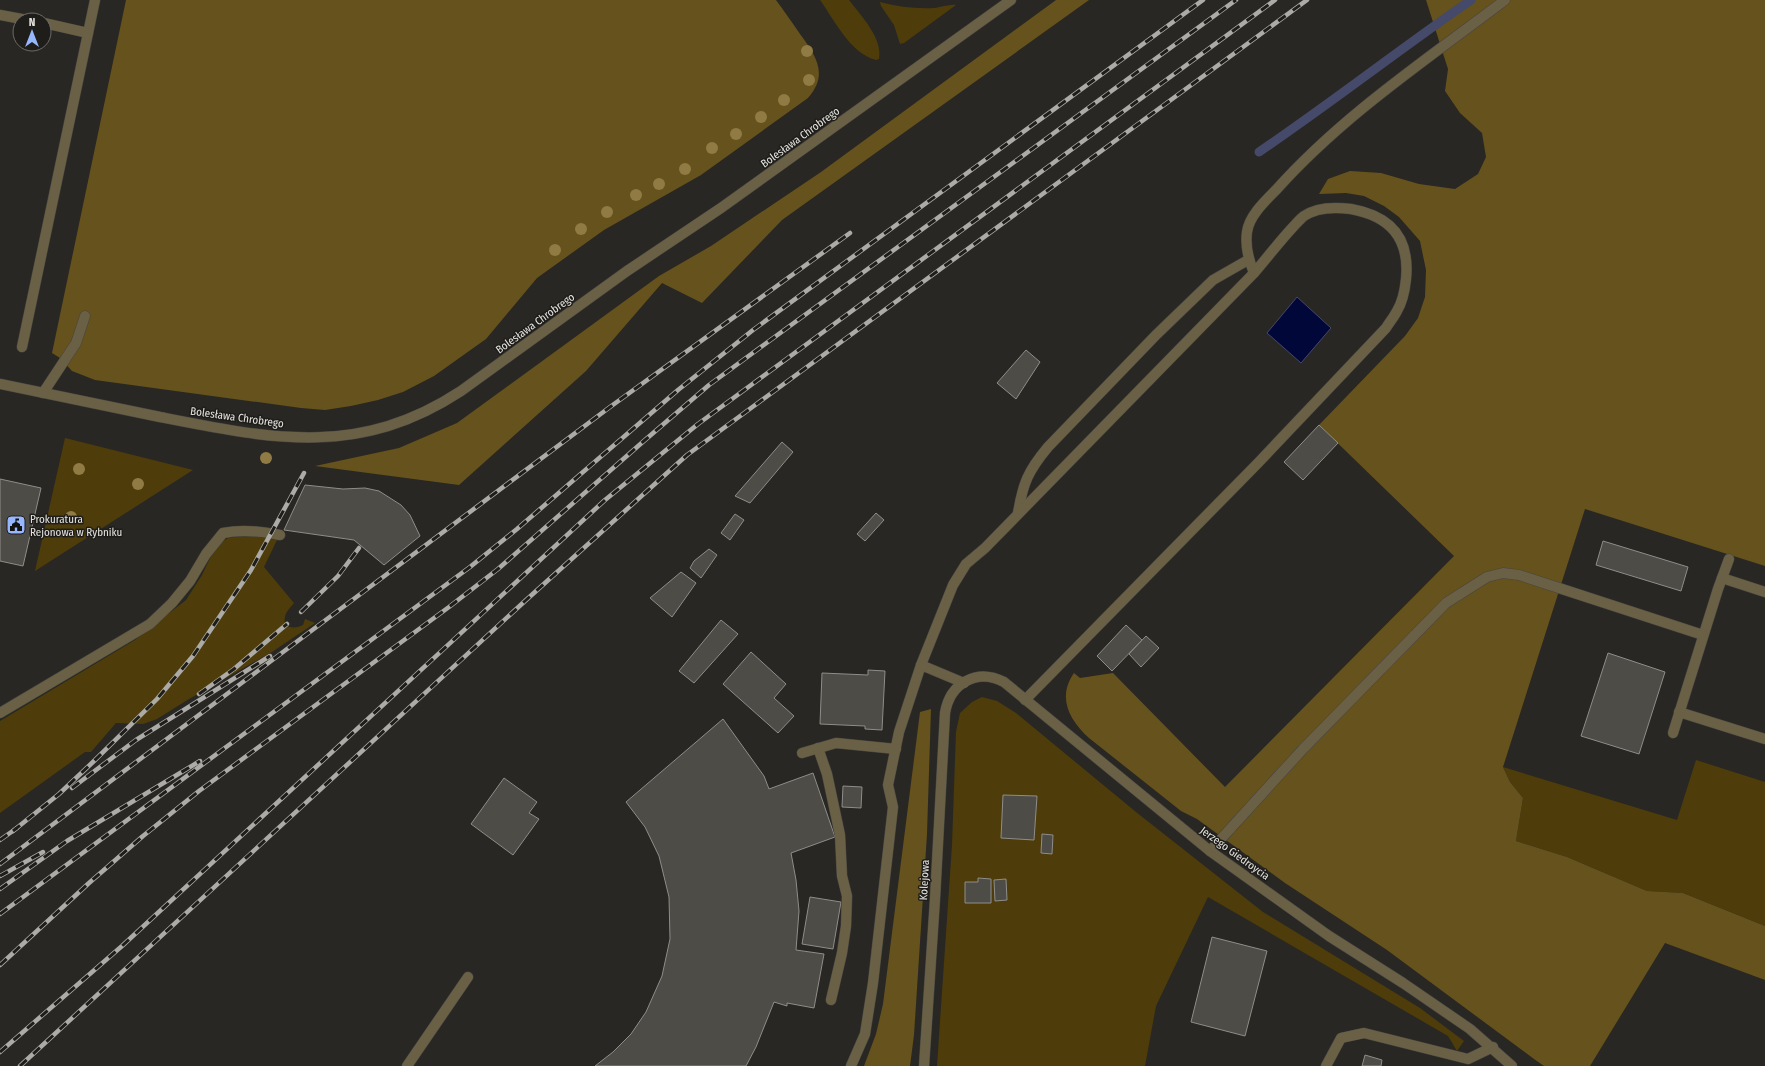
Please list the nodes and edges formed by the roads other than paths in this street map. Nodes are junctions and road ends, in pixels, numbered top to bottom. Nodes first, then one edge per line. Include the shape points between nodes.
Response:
1 (95, 0) edge
2 (1011, 0) edge
3 (1505, 0) edge
4 (0, 14) edge
5 (12, 17) edge
6 (52, 25) edge
7 (88, 32) junction
8 (1248, 260) junction
9 (1254, 274) junction
10 (85, 316) dead end
11 (22, 347) dead end
12 (0, 384) edge
13 (43, 393) junction
14 (1018, 513) junction
15 (280, 535) dead end
16 (1729, 559) dead end
17 (1722, 578) junction
18 (1765, 592) edge
19 (1703, 635) junction
20 (921, 665) junction
21 (964, 683) junction
22 (950, 696) joint
23 (1025, 700) junction
24 (1679, 712) junction
25 (0, 713) edge
26 (1673, 733) dead end
27 (1765, 739) edge
28 (818, 748) junction
29 (896, 749) junction
30 (802, 752) dead end
31 (1210, 851) junction
32 (468, 977) dead end
33 (831, 1000) dead end
34 (1493, 1047) junction
35 (407, 1066) edge
36 (851, 1066) edge
37 (924, 1066) edge
38 (1326, 1066) edge
39 (1512, 1066) edge

1 - 7 street
2 - 13 street, Bolesława Chrobrego via 461,391 440,405 406,421 377,430 341,436 288,437 225,430
3 - 8 street via 1364,106 1299,164 1252,218 1247,232
4 - 5 street
6 - 7 street
7 - 11 street
8 - 9 street
8 - 14 street via 1214,280 1156,335 1048,447 1034,464 1022,488
9 - 14 street
9 - 23 street via 1303,216 1321,209 1342,208 1378,217 1390,225 1405,252 1407,268 1398,310 1381,333 1258,463
10 - 13 street via 76,343
12 - 13 street, Bolesława Chrobrego
14 - 20 street via 966,564 953,585
15 - 25 street via 250,530 223,533 206,554 190,581 150,624
16 - 17 street
17 - 18 street
17 - 19 street
19 - 24 street
19 - 31 street via 1519,575 1503,573 1487,577 1446,603 1303,749
20 - 21 street
20 - 29 street
21 - 22 street, Jerzego Giedroycia
21 - 23 street, Jerzego Giedroycia via 980,677 997,678
22 - 37 street, Kolejowa via 945,708 943,733
23 - 31 street, Jerzego Giedroycia
24 - 26 street
24 - 27 street
28 - 29 street via 836,743
28 - 30 street
28 - 33 street via 840,835 842,876 847,896 842,954
29 - 36 street via 888,785 893,807 873,983 865,1034
31 - 34 street, Jerzego Giedroycia via 1329,936 1403,983
32 - 35 street
34 - 38 street via 1468,1059 1364,1034 1341,1038
34 - 39 street, Jerzego Giedroycia

